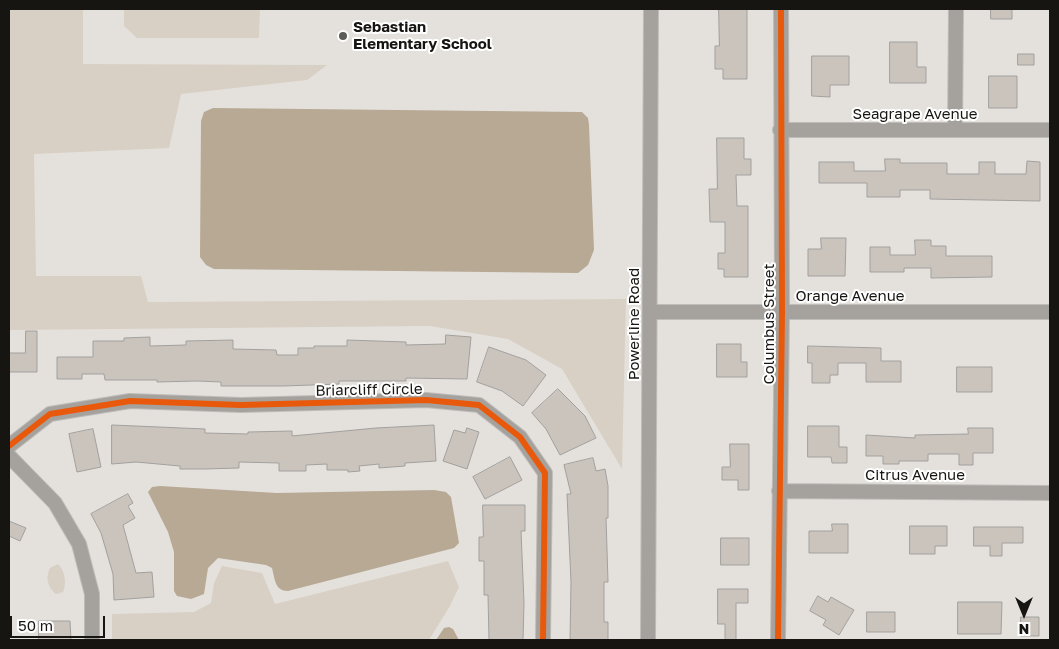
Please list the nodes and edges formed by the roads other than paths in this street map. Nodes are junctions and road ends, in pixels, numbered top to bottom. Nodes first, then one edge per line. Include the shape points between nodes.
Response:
1 (651, 9) edge
2 (781, 9) edge
3 (956, 9) edge
4 (780, 130) junction
5 (955, 130) junction
6 (1050, 130) edge
7 (651, 312) junction
8 (782, 312) junction
9 (1050, 312) edge
10 (9, 446) edge
11 (9, 456) edge
12 (779, 491) junction
13 (1050, 493) edge
14 (92, 640) edge
15 (543, 640) edge
16 (648, 640) edge
17 (778, 640) edge

1 - 7 street, Powerline Road
2 - 4 street, Columbus Street
3 - 5 street
4 - 5 street, Seagrape Avenue
4 - 8 street, Columbus Street
5 - 6 street, Seagrape Avenue
7 - 8 street, Orange Avenue
7 - 16 street, Powerline Road
8 - 9 street, Orange Avenue
8 - 12 street, Columbus Street
10 - 15 street, Briarcliff Circle via 50,414 130,401 242,405 426,400 479,405 520,437 545,473
11 - 14 street via 55,504 78,544 92,594
12 - 13 street, Citrus Avenue
12 - 17 street, Columbus Street

